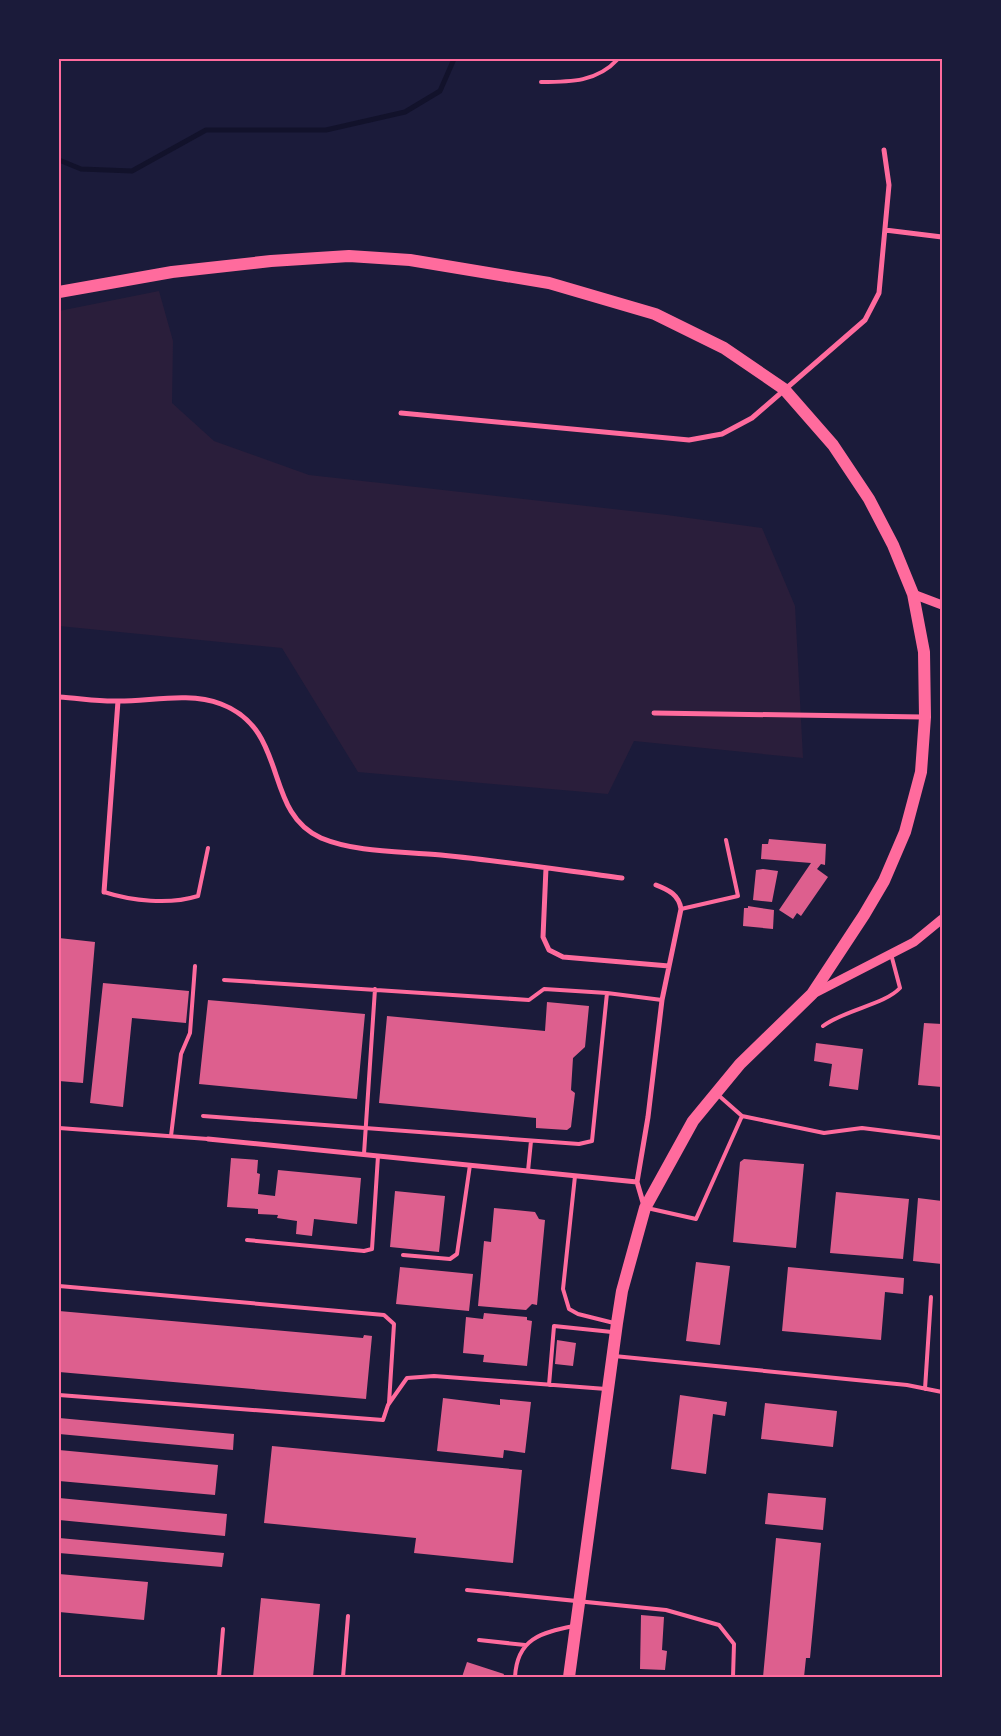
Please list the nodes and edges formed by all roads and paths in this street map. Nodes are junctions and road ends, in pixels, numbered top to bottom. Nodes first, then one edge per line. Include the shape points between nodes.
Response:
1 (618, 59) edge
2 (541, 82) dead end
3 (884, 150) dead end
4 (885, 230) junction
5 (942, 237) edge
6 (59, 292) edge
7 (784, 389) junction
8 (401, 413) dead end
9 (913, 594) junction
10 (942, 605) edge
11 (59, 697) edge
12 (118, 702) junction
13 (654, 713) dead end
14 (925, 718) junction
15 (726, 840) dead end
16 (208, 848) dead end
17 (546, 868) junction
18 (622, 878) dead end
19 (656, 885) dead end
20 (104, 892) joint
21 (681, 909) junction
22 (941, 924) edge
23 (890, 954) junction
24 (195, 966) dead end
25 (669, 966) junction
26 (224, 980) dead end
27 (375, 989) junction
28 (607, 993) junction
29 (812, 994) junction
30 (662, 1000) junction
31 (823, 1026) dead end
32 (717, 1094) junction
33 (203, 1116) dead end
34 (742, 1116) junction
35 (59, 1128) edge
36 (365, 1128) junction
37 (171, 1136) junction
38 (942, 1138) edge
39 (208, 1139) joint
40 (531, 1141) junction
41 (364, 1154) junction
42 (378, 1156) junction
43 (470, 1165) junction
44 (528, 1171) junction
45 (575, 1176) junction
46 (637, 1182) junction
47 (645, 1208) junction
48 (247, 1240) dead end
49 (403, 1255) dead end
50 (59, 1286) edge
51 (931, 1297) dead end
52 (616, 1328) junction
53 (612, 1356) junction
54 (549, 1385) junction
55 (607, 1389) junction
56 (925, 1389) junction
57 (942, 1392) edge
58 (59, 1395) edge
59 (388, 1405) junction
60 (467, 1590) dead end
61 (579, 1600) junction
62 (348, 1616) dead end
63 (576, 1626) junction
64 (223, 1629) dead end
65 (478, 1640) dead end
66 (525, 1646) junction
67 (219, 1677) edge
68 (343, 1677) edge
69 (515, 1677) edge
70 (569, 1677) edge
71 (732, 1677) edge

1 - 2 lane via 594,77 570,82
3 - 4 street via 888,185
4 - 5 street
4 - 7 street via 879,293 865,320
6 - 7 main road via 172,272 271,261 349,256 410,260 549,282 655,314 724,348
7 - 8 street via 752,418 722,434 689,440
7 - 9 main road via 833,445 869,500 893,545
9 - 10 street
9 - 14 main road via 924,652
11 - 12 street
12 - 17 street via 193,699 219,703 247,718 258,730 271,756 294,816 321,838 360,848
12 - 20 street
13 - 14 street
14 - 29 main road via 920,772 905,832 879,890
15 - 21 lane via 738,896
16 - 20 lane via 198,896 182,901 154,900
17 - 18 street
17 - 25 street via 543,937 550,950 563,957
19 - 21 street via 669,890 679,900
21 - 25 street
22 - 23 street
23 - 29 street
23 - 31 lane via 900,988 893,996 844,1013
24 - 37 lane via 190,1033 181,1054
25 - 30 street
26 - 27 lane
27 - 28 lane via 529,1000 544,989
27 - 36 lane
28 - 30 lane
28 - 40 lane via 592,1141 578,1144
29 - 32 main road via 740,1064
30 - 46 street
32 - 34 lane
32 - 47 main road via 694,1121
33 - 36 lane
34 - 38 lane via 824,1133 862,1128
34 - 47 lane via 696,1219
35 - 37 lane
36 - 40 lane
36 - 41 lane
37 - 39 lane
39 - 41 street
40 - 44 lane
41 - 42 street
42 - 43 street
42 - 48 lane via 372,1249 364,1252
43 - 44 street
43 - 49 lane via 457,1254 450,1259
44 - 45 street
45 - 46 street
45 - 52 lane via 562,1289 569,1309
46 - 47 street
47 - 52 main road via 622,1291
50 - 59 lane via 384,1315 394,1324
51 - 56 lane
52 - 53 main road
52 - 54 lane via 554,1326
53 - 55 main road
53 - 56 lane
54 - 55 lane
54 - 59 lane via 434,1376 407,1378
55 - 61 main road
56 - 57 lane
58 - 59 lane via 383,1420
60 - 61 lane
61 - 63 main road
61 - 71 lane via 666,1610 719,1625 734,1644
62 - 68 lane
63 - 66 lane via 543,1632
63 - 70 main road
64 - 67 lane
65 - 66 lane
66 - 69 lane

